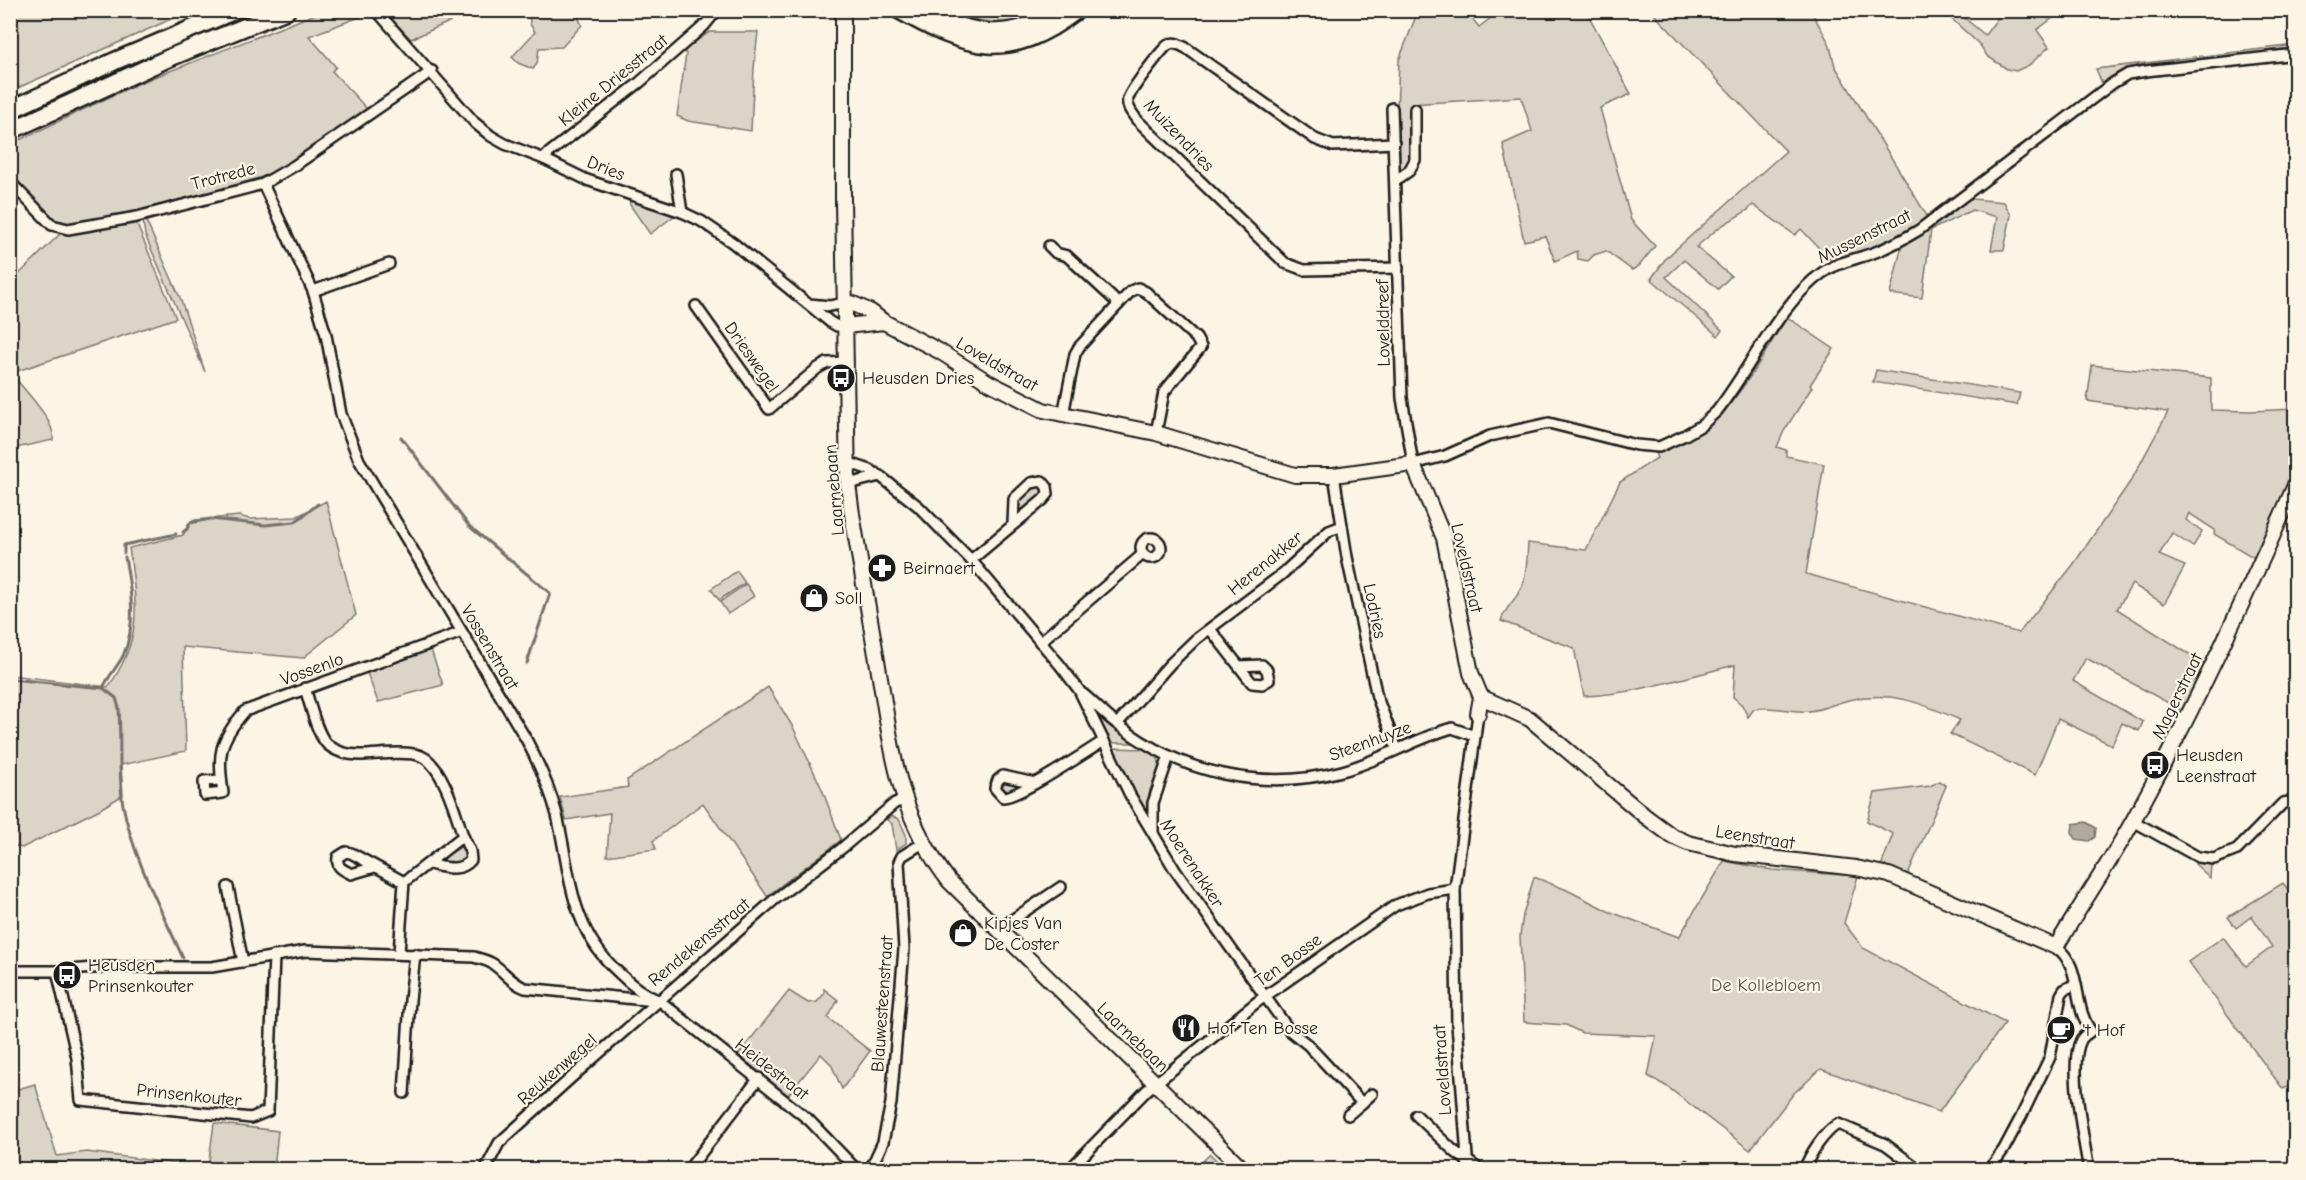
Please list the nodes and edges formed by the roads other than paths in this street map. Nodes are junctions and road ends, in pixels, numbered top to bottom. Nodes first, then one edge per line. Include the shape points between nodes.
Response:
1 (236, 10) edge
2 (287, 10) edge
3 (376, 10) edge
4 (717, 10) edge
5 (843, 10) edge
6 (899, 10) edge
7 (923, 10) edge
8 (1057, 10) edge
9 (1077, 10) edge
10 (2295, 54) edge
11 (432, 71) junction
12 (1392, 108) dead end
13 (1415, 109) dead end
14 (10, 111) edge
15 (10, 131) edge
16 (1394, 143) junction
17 (555, 150) junction
18 (544, 159) junction
19 (555, 164) junction
20 (676, 174) dead end
21 (1396, 180) junction
22 (10, 182) edge
23 (263, 184) junction
24 (682, 212) junction
25 (1049, 246) dead end
26 (389, 264) dead end
27 (1398, 268) junction
28 (313, 291) junction
29 (845, 303) junction
30 (809, 304) junction
31 (1119, 304) junction
32 (696, 306) dead end
33 (884, 322) junction
34 (845, 326) junction
35 (846, 362) junction
36 (1063, 415) junction
37 (1156, 433) junction
38 (847, 462) junction
39 (1413, 464) junction
40 (1334, 475) junction
41 (880, 476) junction
42 (2295, 483) edge
43 (848, 484) junction
44 (1013, 525) junction
45 (1342, 526) junction
46 (1143, 554) dead end
47 (971, 560) junction
48 (1210, 629) junction
49 (462, 632) junction
50 (1040, 642) junction
51 (1239, 666) dead end
52 (305, 688) junction
53 (1079, 690) junction
54 (1481, 697) junction
55 (1478, 714) joint
56 (1117, 724) junction
57 (1475, 736) junction
58 (1104, 741) junction
59 (1397, 749) junction
60 (1169, 756) junction
61 (221, 780) dead end
62 (1035, 783) dead end
63 (904, 800) junction
64 (2295, 801) edge
65 (2133, 821) junction
66 (1153, 835) junction
67 (463, 836) junction
68 (920, 844) junction
69 (429, 864) junction
70 (375, 867) dead end
71 (404, 882) junction
72 (228, 887) dead end
73 (1061, 887) dead end
74 (1455, 889) junction
75 (998, 930) junction
76 (2056, 947) junction
77 (399, 953) junction
78 (416, 954) junction
79 (274, 956) junction
80 (243, 962) junction
81 (10, 971) edge
82 (57, 971) junction
83 (2074, 984) junction
84 (1265, 997) junction
85 (660, 1001) junction
86 (759, 1078) junction
87 (1155, 1084) junction
88 (404, 1093) dead end
89 (1372, 1094) dead end
90 (1362, 1103) junction
91 (1348, 1115) dead end
92 (1416, 1115) dead end
93 (1467, 1165) edge
94 (485, 1170) edge
95 (688, 1170) edge
96 (857, 1170) edge
97 (870, 1170) edge
98 (1069, 1170) edge
99 (1244, 1170) edge
100 (1480, 1170) edge
101 (1677, 1170) edge
102 (1689, 1170) edge
103 (1804, 1170) edge
104 (1920, 1170) edge
105 (1989, 1170) edge
106 (2089, 1170) edge

1 - 14 highway
2 - 15 highway via 171,57
3 - 11 street, Dries
4 - 17 street, Kleine Driesstraat via 639,83
5 - 29 street, Laarnebaan
6 - 9 highway via 963,42 996,45 1042,33
7 - 8 highway via 963,29 1004,33 1035,23
10 - 39 street, Mussenstraat via 2145,70 2113,83 1918,230 1822,273 1784,313 1717,411 1702,425 1668,444 1636,445 1540,424 1490,436 1445,456
11 - 18 street, Dries via 475,123 491,136
11 - 23 street, Trotrede
12 - 16 street, Lovelddreef
13 - 21 street via 1415,160 1409,171
16 - 21 street, Lovelddreef
16 - 27 street, Muizendries via 1333,146 1314,140 1176,43 1167,45 1128,98 1129,109 1137,120 1285,263 1304,270
17 - 18 street, Kleine Driesstraat
17 - 19 street, Kleine Driesstraat
18 - 19 street, Dries
19 - 24 street, Dries via 596,183
20 - 24 street
21 - 27 street, Lovelddreef
22 - 23 street, Trotrede via 52,225 68,229 128,219
23 - 28 street, Vossenstraat
24 - 30 street, Dries via 727,239
25 - 31 street via 1067,256
26 - 28 street
27 - 39 street, Lovelddreef via 1402,398
28 - 49 street, Vossenstraat via 341,414 352,445
29 - 30 street
29 - 33 street, Loveldstraat via 871,312
29 - 34 street, Laarnebaan
30 - 34 street, Dries via 830,322
31 - 36 street via 1075,354
31 - 37 street via 1131,291 1138,288 1146,292 1201,347 1164,392
32 - 35 street, Drieswegel via 769,409 818,368 827,363
33 - 34 street
33 - 36 street, Loveldstraat via 1023,401
34 - 35 street, Laarnebaan
35 - 38 street, Laarnebaan
36 - 37 street, Loveldstraat
37 - 40 street, Loveldstraat via 1295,475
38 - 41 street, Moerenakker
38 - 43 street, Laarnebaan
39 - 40 street, Loveldstraat
39 - 54 street, Loveldstraat via 1444,538 1471,673
40 - 45 street, Lodries
41 - 43 street
41 - 47 street, Moerenakker via 918,506
42 - 65 street, Magerstraat via 2218,654
43 - 63 street, Laarnebaan
44 - 44 street via 1044,501 1048,494 1042,481 1031,483 1014,499
44 - 47 street
45 - 48 street, Herenakker via 1329,531 1281,575
45 - 59 street, Lodries via 1377,697
46 - 50 street
47 - 50 street, Moerenakker
48 - 51 street
48 - 56 street, Herenakker via 1170,664
49 - 52 street, Vossenlo
49 - 85 street, Vossenstraat via 543,771 557,817 568,881 585,932 614,969
50 - 53 street, Moerenakker
52 - 61 street, Vossenlo via 244,711 224,741 219,756
52 - 67 street via 321,735 333,748 350,755 418,755 431,761 439,771
53 - 56 street, Steenhuyze
53 - 58 street, Moerenakker
54 - 55 street, Loveldstraat
54 - 76 street, Leenstraat via 1530,719 1645,816 1680,840 1716,851 1889,874
55 - 57 street, Loveldstraat
56 - 60 street, Steenhuyze
57 - 59 street, Steenhuyze via 1452,728
57 - 74 street, Loveldstraat
58 - 62 street
58 - 66 street, Moerenakker
59 - 60 street, Steenhuyze via 1343,771 1283,780 1226,775
60 - 66 street via 1153,803
63 - 68 street, Laarnebaan
63 - 85 street, Rendekensstraat via 774,900
64 - 65 street via 2283,803 2237,850 2214,859 2198,857
65 - 76 street, Magerstraat
66 - 84 street, Moerenakker
67 - 69 street
67 - 69 street via 470,850 467,865 458,869
68 - 75 street, Laarnebaan via 949,881
68 - 97 street, Blauwesteenstraat via 902,855 899,862 904,949 891,1103 885,1137
69 - 71 street
70 - 71 street
71 - 77 street
72 - 80 street
73 - 75 street
74 - 84 street, Ten Bosse via 1428,893 1396,905
74 - 93 street, Loveldstraat via 1457,1024
75 - 87 street, Laarnebaan
76 - 83 street via 2067,957
77 - 78 street, Rendekensstraat
77 - 79 street, Rendekensstraat via 304,951
78 - 85 street, Rendekensstraat via 485,960 525,988
78 - 88 street
79 - 80 street, Rendekensstraat
79 - 82 street, Prinsenkouter via 268,1112 252,1118 81,1100 77,1058
80 - 82 street, Rendekensstraat via 212,967
81 - 82 street, Rendekensstraat
83 - 105 street via 2061,995 2050,1057 2017,1125
83 - 106 street via 2091,1031 2081,1040 2077,1059 2079,1108
84 - 87 street, Ten Bosse
84 - 90 street, Moerenakker via 1289,1029
85 - 86 street, Heidestraat
85 - 94 street, Reukenwegel via 508,1133
86 - 95 street
86 - 96 street, Heidestraat via 810,1120
87 - 98 street, Ten Bosse
87 - 99 street, Laarnebaan
89 - 90 street
90 - 91 street
92 - 93 street
93 - 100 street
101 - 102 street via 1685,1166
103 - 104 street via 1831,1128 1838,1124 1885,1144

